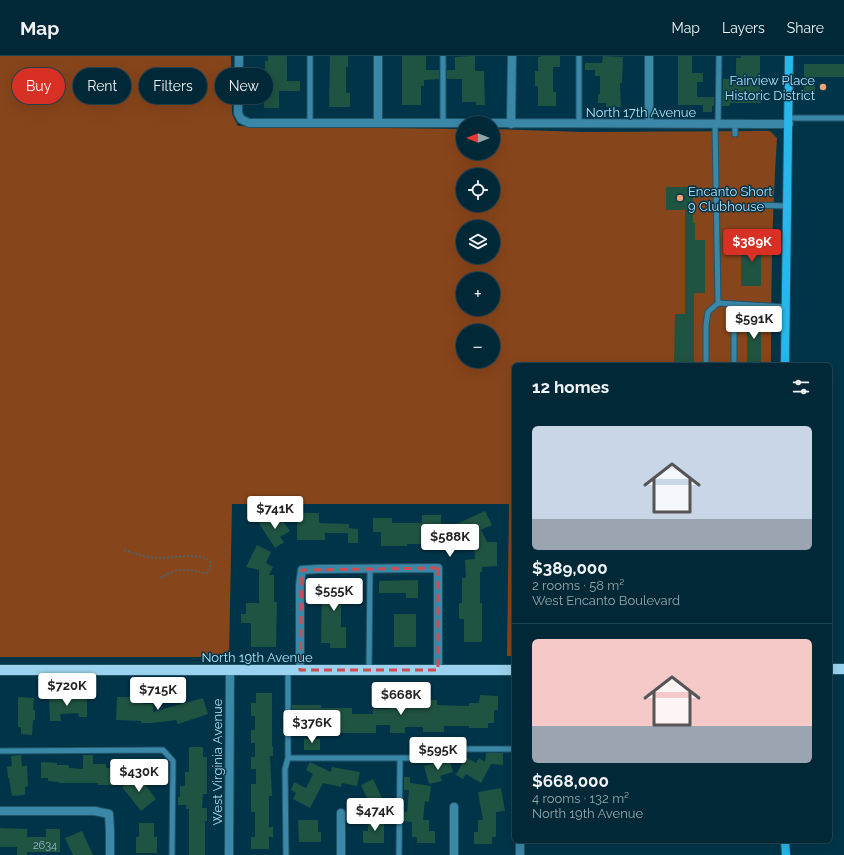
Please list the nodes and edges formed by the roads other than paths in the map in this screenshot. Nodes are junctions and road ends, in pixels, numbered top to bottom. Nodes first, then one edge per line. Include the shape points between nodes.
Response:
1 (239, 56) edge
2 (310, 56) edge
3 (378, 56) edge
4 (443, 56) edge
5 (512, 56) edge
6 (580, 56) edge
7 (649, 56) edge
8 (719, 56) edge
9 (789, 56) edge
10 (844, 118) edge
11 (789, 121) junction
12 (378, 123) junction
13 (443, 123) junction
14 (456, 123) edge
15 (648, 123) junction
16 (310, 124) junction
17 (500, 124) edge
18 (511, 124) junction
19 (579, 124) junction
20 (717, 124) junction
21 (734, 124) junction
22 (734, 134) dead end
23 (758, 205) dead end
24 (787, 206) junction
25 (718, 303) junction
26 (734, 304) junction
27 (785, 307) junction
28 (706, 363) edge
29 (734, 363) edge
30 (785, 363) edge
31 (370, 569) junction
32 (832, 669) edge
33 (844, 669) edge
34 (0, 670) edge
35 (230, 670) junction
36 (288, 670) junction
37 (300, 670) junction
38 (369, 670) junction
39 (438, 670) junction
40 (512, 670) edge
41 (512, 749) edge
42 (0, 751) edge
43 (288, 758) junction
44 (400, 758) junction
45 (454, 807) dead end
46 (0, 811) edge
47 (341, 813) dead end
48 (520, 843) edge
49 (786, 843) edge
50 (110, 855) edge
51 (172, 855) edge
52 (229, 855) edge
53 (286, 855) edge
54 (341, 855) edge
55 (399, 855) edge
56 (454, 855) edge
57 (520, 855) edge
58 (786, 855) edge

1 - 16 street via 238,113 241,119 250,123
2 - 16 lane
3 - 12 street
4 - 13 lane
5 - 18 street
6 - 19 lane
7 - 15 street
8 - 20 lane
9 - 11 street
10 - 11 lane
11 - 21 street, North 17th Avenue
11 - 24 street
12 - 13 street
12 - 16 street
13 - 14 street
15 - 19 street, North 17th Avenue
15 - 20 street, North 17th Avenue
17 - 18 street, North 17th Avenue
18 - 19 street, North 17th Avenue
20 - 21 street, North 17th Avenue
20 - 25 lane
21 - 22 lane
23 - 24 lane
24 - 27 street
25 - 26 lane
25 - 28 lane via 708,312
26 - 27 lane
26 - 29 lane
27 - 30 street
31 - 37 street via 302,570
31 - 38 lane
31 - 39 street via 438,568
32 - 33 main road
34 - 35 main road, North 19th Avenue
35 - 36 main road, North 19th Avenue
35 - 52 street, West Virginia Avenue
36 - 37 main road, North 19th Avenue
36 - 43 lane
37 - 38 main road, North 19th Avenue
38 - 39 main road, North 19th Avenue
39 - 40 main road, North 19th Avenue
41 - 44 lane via 450,749 422,758
42 - 51 lane via 163,750 173,761
43 - 44 lane
43 - 53 lane via 285,769
44 - 55 lane
45 - 56 street
46 - 50 street via 95,811 109,814
47 - 54 street
48 - 57 street
49 - 58 street

